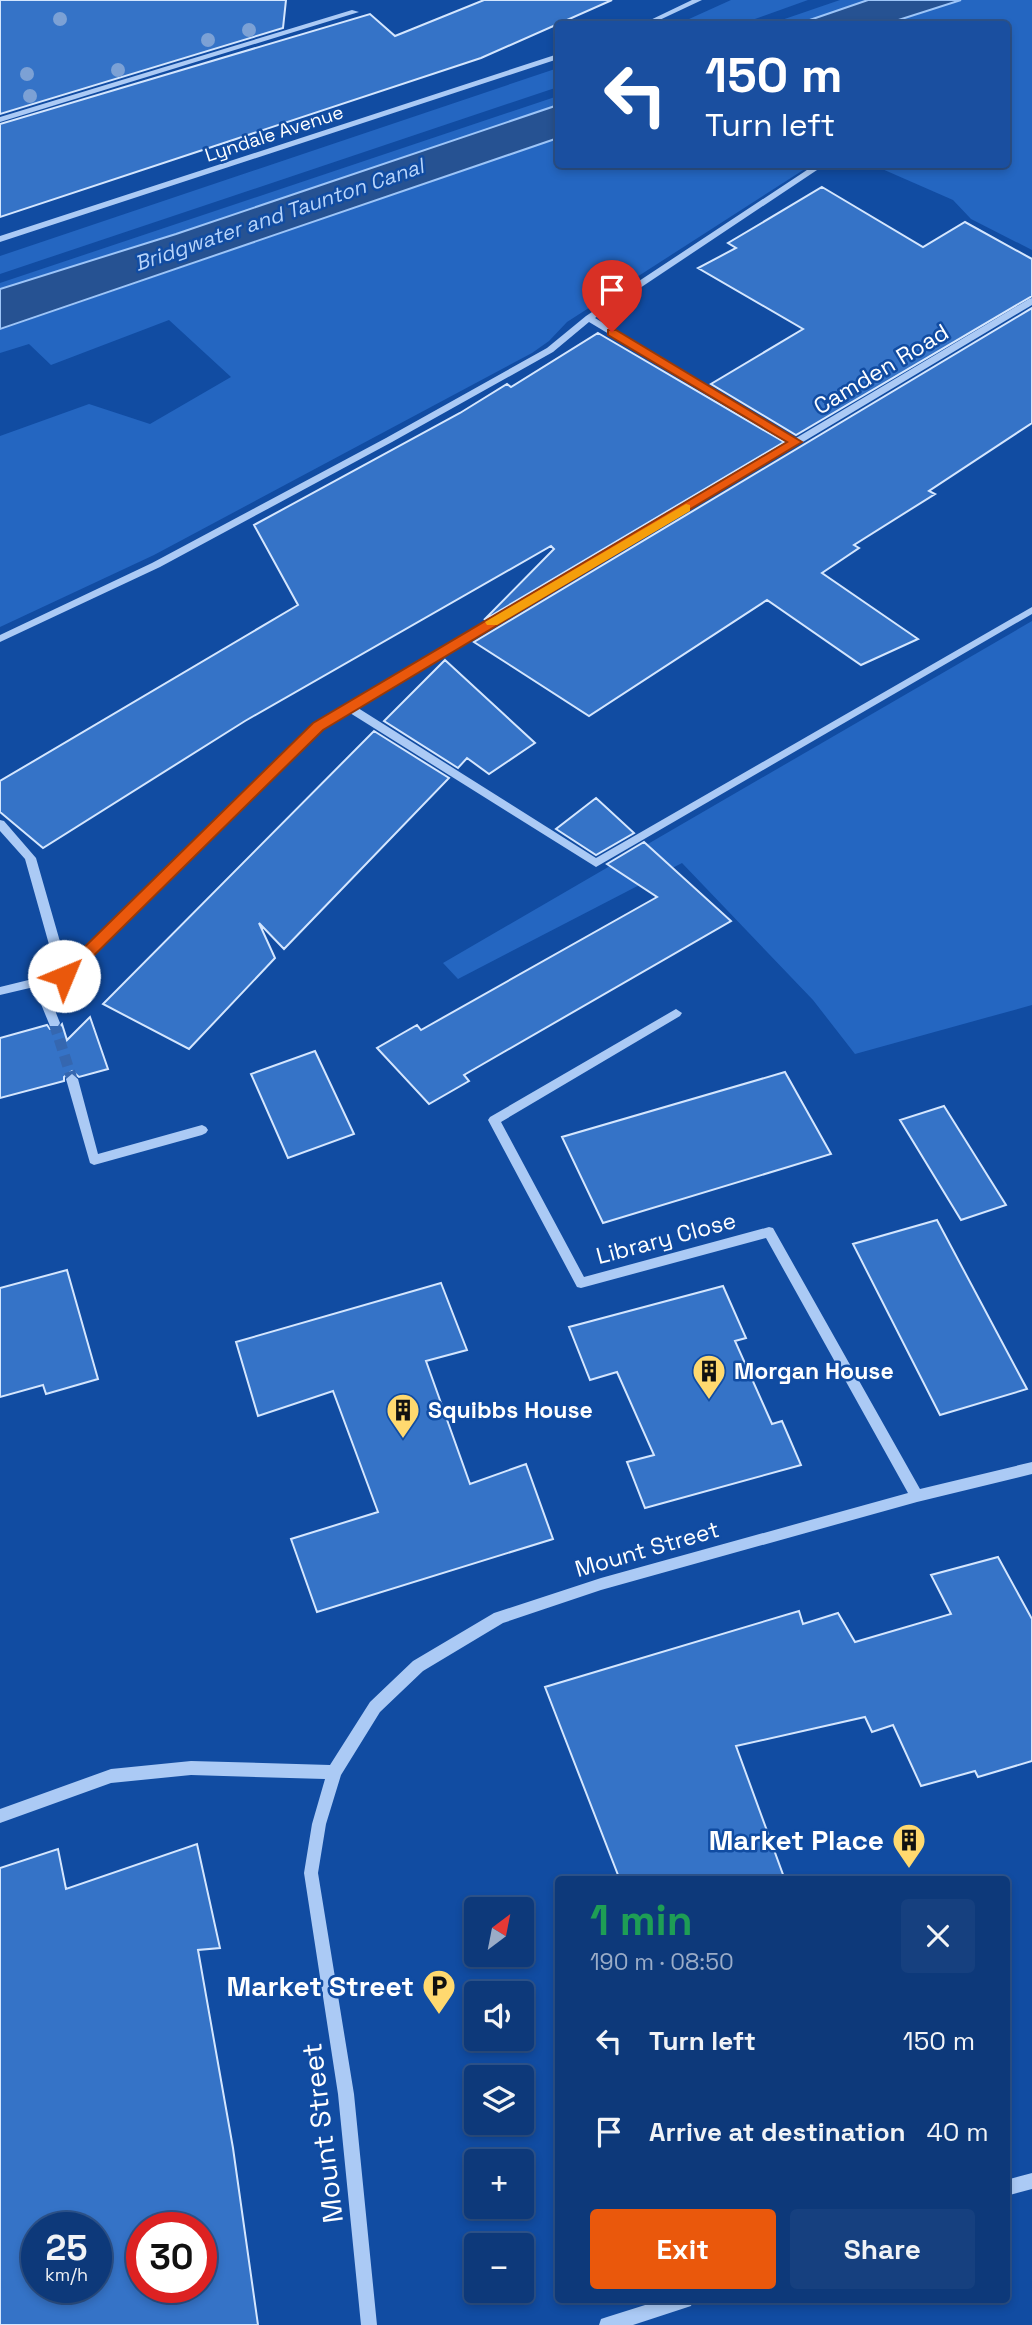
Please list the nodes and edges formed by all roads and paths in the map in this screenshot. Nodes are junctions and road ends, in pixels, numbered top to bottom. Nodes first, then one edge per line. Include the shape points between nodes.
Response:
1 (698, 0) edge
2 (355, 12) dead end
3 (652, 21) edge
4 (555, 57) edge
5 (0, 120) edge
6 (816, 168) edge
7 (0, 239) edge
8 (1032, 301) edge
9 (589, 318) junction
10 (796, 442) junction
11 (1032, 610) edge
12 (0, 639) edge
13 (349, 707) junction
14 (0, 824) edge
15 (64, 976) junction
16 (38, 982) junction
17 (0, 991) edge
18 (676, 1013) dead end
19 (54, 1023) tunnel mouth
20 (72, 1079) tunnel mouth
21 (202, 1130) dead end
22 (1032, 1468) edge
23 (917, 1496) junction
24 (334, 1772) junction
25 (0, 1816) edge
26 (1032, 2180) edge
27 (1010, 2187) edge
28 (676, 2303) edge
29 (369, 2325) edge
30 (607, 2325) edge

1 - 3 street
2 - 5 street
4 - 7 street, Lyndale Avenue
6 - 9 street
8 - 10 street, Camden Road
9 - 10 street
9 - 12 street via 550,350 389,440 156,565
10 - 13 street, Camden Road
11 - 13 street via 596,863
13 - 15 street, Camden Road via 318,727
14 - 15 street via 30,858
15 - 16 street
16 - 17 street
16 - 19 street
18 - 23 street, Library Close via 494,1120 581,1283 769,1232
20 - 21 street via 94,1160
22 - 23 street, Mount Street
23 - 24 street, Mount Street via 601,1584 499,1618 418,1666 375,1707
24 - 25 street via 191,1768 111,1776
24 - 29 street, Mount Street via 311,1873 346,2094
26 - 27 street
28 - 30 street

